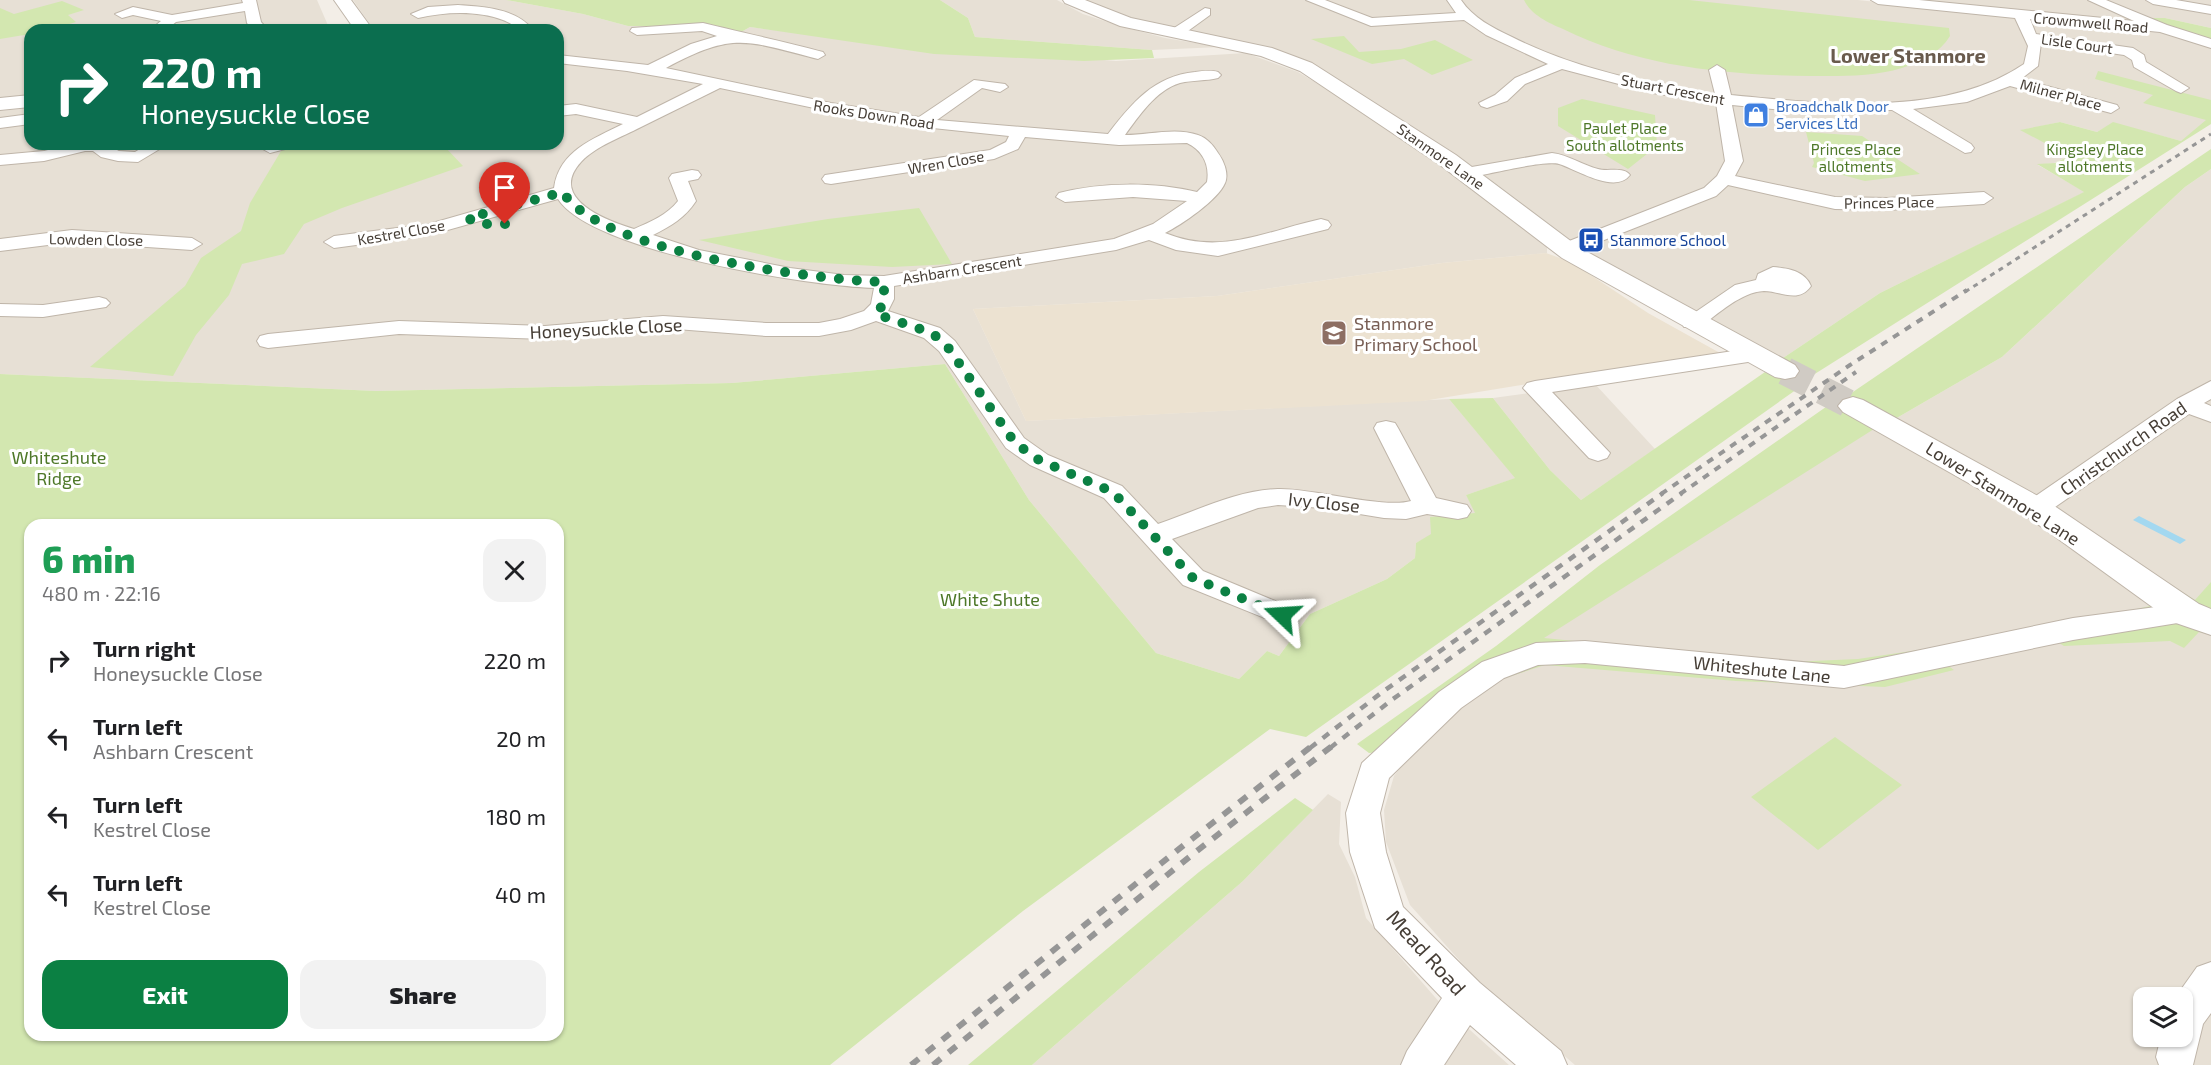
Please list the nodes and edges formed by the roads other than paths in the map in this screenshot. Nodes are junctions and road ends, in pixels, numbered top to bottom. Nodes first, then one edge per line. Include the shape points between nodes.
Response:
1 (342, 0) edge
2 (1071, 0) edge
3 (1313, 0) edge
4 (1454, 0) edge
5 (1878, 0) edge
6 (2101, 0) edge
7 (2153, 0) edge
8 (250, 3) edge
9 (1944, 4) edge
10 (422, 10) dead end
11 (2211, 10) edge
12 (1205, 12) dead end
13 (122, 14) dead end
14 (2021, 15) junction
15 (500, 16) junction
16 (1467, 16) junction
17 (172, 20) junction
18 (166, 24) edge
19 (256, 24) edge
20 (360, 24) edge
21 (474, 24) edge
22 (521, 24) edge
23 (2162, 28) junction
24 (637, 31) dead end
25 (1176, 33) junction
26 (2030, 37) junction
27 (734, 38) junction
28 (2211, 44) edge
29 (818, 55) dead end
30 (564, 60) edge
31 (1562, 64) junction
32 (652, 69) junction
33 (1717, 70) dead end
34 (1213, 75) dead end
35 (2010, 81) junction
36 (718, 83) junction
37 (1000, 87) dead end
38 (2181, 88) dead end
39 (938, 92) dead end
40 (960, 96) junction
41 (1726, 100) junction
42 (24, 102) edge
43 (1487, 103) dead end
44 (0, 104) edge
45 (1894, 105) junction
46 (2111, 108) dead end
47 (564, 110) edge
48 (24, 120) edge
49 (638, 122) junction
50 (0, 123) edge
51 (922, 123) junction
52 (1196, 131) joint
53 (1020, 132) junction
54 (1113, 139) junction
55 (1965, 148) dead end
56 (69, 150) edge
57 (103, 150) edge
58 (150, 150) edge
59 (138, 157) junction
60 (0, 160) edge
61 (120, 169) dead end
62 (1466, 173) junction
63 (1621, 175) dead end
64 (692, 176) dead end
65 (831, 179) dead end
66 (1724, 179) junction
67 (563, 192) junction
68 (1065, 197) dead end
69 (1201, 198) junction
70 (1984, 198) dead end
71 (467, 208) junction
72 (505, 224) dead end
73 (1321, 225) dead end
74 (1151, 234) junction
75 (635, 236) junction
76 (334, 242) dead end
77 (192, 244) dead end
78 (0, 245) edge
79 (1566, 249) junction
80 (884, 282) junction
81 (1769, 284) dead end
82 (99, 304) dead end
83 (0, 310) edge
84 (876, 314) junction
85 (1692, 322) junction
86 (270, 338) dead end
87 (1753, 355) junction
88 (1785, 371) tunnel mouth
89 (2211, 388) edge
90 (2185, 404) junction
91 (1853, 406) tunnel mouth
92 (2211, 415) edge
93 (1386, 428) dead end
94 (1599, 453) dead end
95 (1426, 505) junction
96 (2036, 508) junction
97 (1458, 510) dead end
98 (1155, 535) junction
99 (1282, 615) dead end
100 (2198, 617) edge
101 (1374, 772) joint
102 (2211, 980) edge
103 (1466, 996) junction
104 (2193, 1006) edge
105 (1421, 1065) edge
106 (1547, 1065) edge

1 - 20 street
2 - 25 street, Stanmore Lane via 1108,16
3 - 16 street via 1371,22
4 - 16 street, Stuart Crescent
5 - 9 street, Crowmwell Road
6 - 23 street
7 - 11 street
8 - 17 street
8 - 19 street
9 - 14 street, Crowmwell Road
10 - 15 street via 467,10
12 - 25 street
13 - 17 street via 133,11
14 - 23 street, Crowmwell Road
14 - 26 street, Stuart Crescent
15 - 21 street
15 - 22 street
16 - 31 street, Stuart Crescent via 1510,44
17 - 18 street
23 - 28 street
24 - 27 street via 703,27
25 - 62 street, Stanmore Lane via 1266,52 1306,67
26 - 35 street, Stuart Crescent via 2035,46 2031,66
26 - 38 street, Lisle Court via 2128,51 2139,58 2139,64
27 - 29 street
27 - 32 street via 710,42
30 - 32 street, Rooks Down Road
31 - 41 street, Stuart Crescent via 1632,83
31 - 43 street via 1520,81 1501,98
32 - 36 street, Rooks Down Road
33 - 41 street
34 - 54 street via 1168,79 1137,108
35 - 45 street, Stuart Crescent via 1959,98
35 - 46 street, Milner Place
36 - 49 street
36 - 51 street, Rooks Down Road
37 - 40 street via 979,83
39 - 40 street
40 - 51 street
41 - 45 street, Stuart Crescent via 1820,106
41 - 66 street via 1734,161
42 - 44 street
45 - 55 street
47 - 49 street via 576,109
48 - 50 street
49 - 67 street via 574,159 565,175
51 - 53 street, Rooks Down Road
52 - 54 street, Rooks Down Road
52 - 69 street, Ashbarn Crescent via 1218,168 1216,183
53 - 54 street, Rooks Down Road
53 - 65 street, Wren Close via 1012,145 994,154 863,170
56 - 60 street
57 - 59 street
58 - 59 street
59 - 61 street
62 - 63 street via 1552,158 1564,159 1596,176
62 - 79 street, Stanmore Lane
64 - 75 street via 678,178 687,201 682,210
66 - 70 street, Princes Place via 1843,204
66 - 79 street via 1710,192
67 - 71 street, Kestrel Close
67 - 75 street, Ashbarn Crescent via 587,217
68 - 69 street via 1160,190
69 - 74 street, Ashbarn Crescent via 1180,218
71 - 72 street, Kestrel Close via 478,224
71 - 76 street, Kestrel Close via 395,236
73 - 74 street via 1217,251 1174,246
74 - 80 street, Ashbarn Crescent via 1116,244
75 - 80 street, Ashbarn Crescent via 738,265
77 - 78 street, Lowden Close via 72,236
79 - 85 street, Stanmore Lane
80 - 84 street via 884,303
81 - 85 street via 1742,289
82 - 83 street via 43,311
84 - 86 street, Honeysuckle Close via 835,326 811,328 661,322 563,332 503,333 339,324
84 - 98 street via 932,333 947,346 1015,443 1039,460 1113,492
85 - 87 street, Stanmore Lane
87 - 88 street, Stanmore Lane
87 - 94 street via 1535,388
89 - 90 street, Christchurch Road
90 - 92 street
90 - 96 street, Christchurch Road
91 - 96 street, Lower Stanmore Lane
93 - 95 street
95 - 97 street, Ivy Close
95 - 98 street, Ivy Close via 1406,511 1384,510 1278,497 1254,500
96 - 100 street, Lower Stanmore Lane
98 - 99 street via 1193,578
100 - 101 street, Whiteshute Lane via 2073,629 1844,677 1585,652 1536,654 1493,670 1459,694
101 - 103 street, Mead Road via 1363,813 1368,852 1388,916
102 - 104 street
103 - 105 street
103 - 106 street, Mead Road

